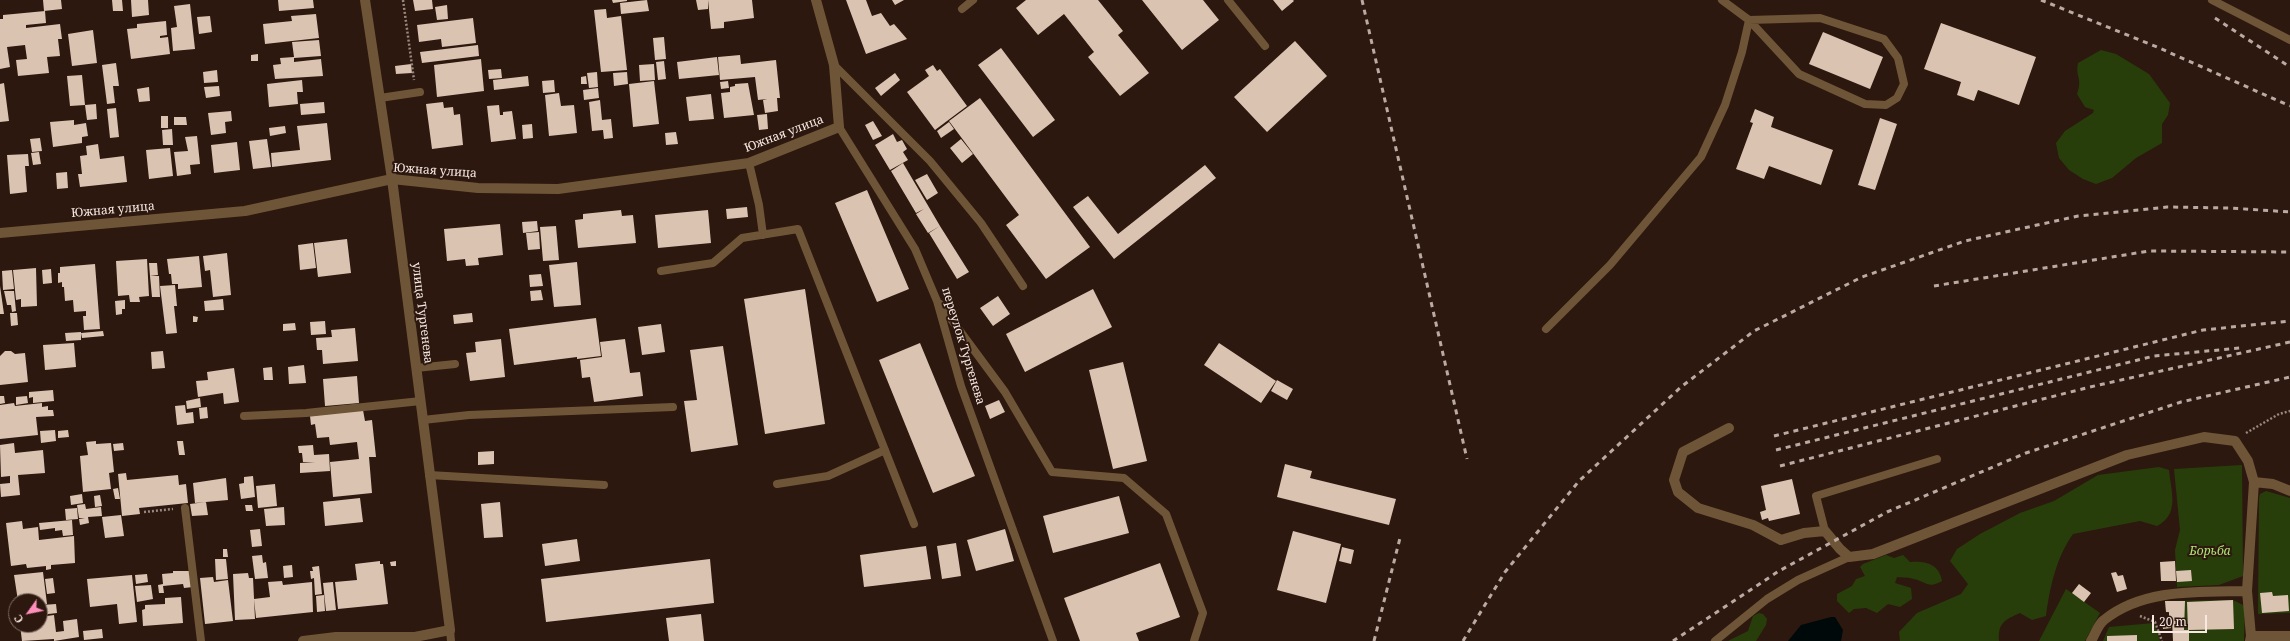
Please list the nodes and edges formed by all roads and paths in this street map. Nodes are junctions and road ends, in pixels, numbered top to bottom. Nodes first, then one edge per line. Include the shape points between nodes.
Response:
1 (364, 0) edge
2 (403, 0) edge
3 (816, 0) edge
4 (973, 0) edge
5 (1228, 0) edge
6 (1722, 0) edge
7 (2212, 0) edge
8 (962, 9) dead end
9 (1749, 20) junction
10 (2290, 40) edge
11 (1265, 46) dead end
12 (834, 65) junction
13 (417, 92) joint
14 (380, 98) junction
15 (839, 127) junction
16 (749, 163) junction
17 (392, 179) junction
18 (0, 233) edge
19 (763, 235) junction
20 (661, 271) dead end
21 (1023, 286) dead end
22 (938, 300) junction
23 (1546, 329) dead end
24 (455, 364) dead end
25 (416, 368) junction
26 (421, 401) junction
27 (673, 407) dead end
28 (2290, 411) edge
29 (244, 416) dead end
30 (423, 420) junction
31 (1729, 428) dead end
32 (2235, 441) junction
33 (885, 450) junction
34 (1937, 459) dead end
35 (429, 475) junction
36 (2254, 482) junction
37 (777, 484) dead end
38 (604, 485) dead end
39 (2290, 491) edge
40 (185, 508) joint
41 (144, 512) dead end
42 (914, 524) dead end
43 (1825, 531) junction
44 (1849, 557) junction
45 (2247, 592) junction
46 (2128, 605) junction
47 (450, 630) junction
48 (2290, 636) edge
49 (2251, 638) edge
50 (201, 641) edge
51 (303, 641) edge
52 (451, 641) edge
53 (1053, 641) edge
54 (1194, 641) edge
55 (1715, 641) edge
56 (2091, 641) edge
57 (2162, 641) edge

1 - 14 street, улица Тургенева
2 - 13 path
3 - 12 street, переулок Тургенева
4 - 8 lane
5 - 11 lane
6 - 9 lane
7 - 10 lane
9 - 9 lane via 1820,18 1884,39 1898,58 1904,84 1897,98 1886,105 1865,104 1799,74
9 - 23 lane via 1725,105 1700,157 1610,265
12 - 15 street, переулок Тургенева
12 - 21 lane via 930,161 981,223
13 - 14 lane
14 - 17 street, улица Тургенева
15 - 16 street, Южная улица
15 - 22 lane, переулок Тургенева via 915,249
16 - 17 street, Южная улица via 558,189 478,188
16 - 19 lane
17 - 18 street, Южная улица via 245,212
17 - 25 street, улица Тургенева
19 - 20 lane via 742,238 713,263
19 - 33 lane via 798,229
22 - 53 lane, переулок Тургенева via 961,386
22 - 54 lane via 1006,392 1052,472 1124,478 1166,514 1203,613
24 - 25 lane
25 - 26 street, улица Тургенева
26 - 29 lane via 306,413
26 - 30 street, улица Тургенева
27 - 30 lane via 468,415
28 - 32 path via 2259,424
30 - 35 street, улица Тургенева
31 - 43 street via 1683,452 1674,480 1678,492 1698,508 1752,525 1781,540 1804,533
32 - 36 street via 2248,461
32 - 44 street via 2204,437 2127,455 1873,554
33 - 37 lane via 828,476
33 - 42 lane
34 - 43 lane via 1816,496
35 - 38 lane
35 - 47 street, улица Тургенева
36 - 39 street via 2273,484
36 - 45 street
40 - 41 path
40 - 50 lane
43 - 44 street
44 - 55 lane via 1798,580 1767,599
45 - 46 street via 2190,592
45 - 49 street
46 - 56 street via 2103,620
46 - 57 path via 2141,617 2155,622
47 - 51 street via 415,637 336,637
47 - 52 lane
48 - 49 street

